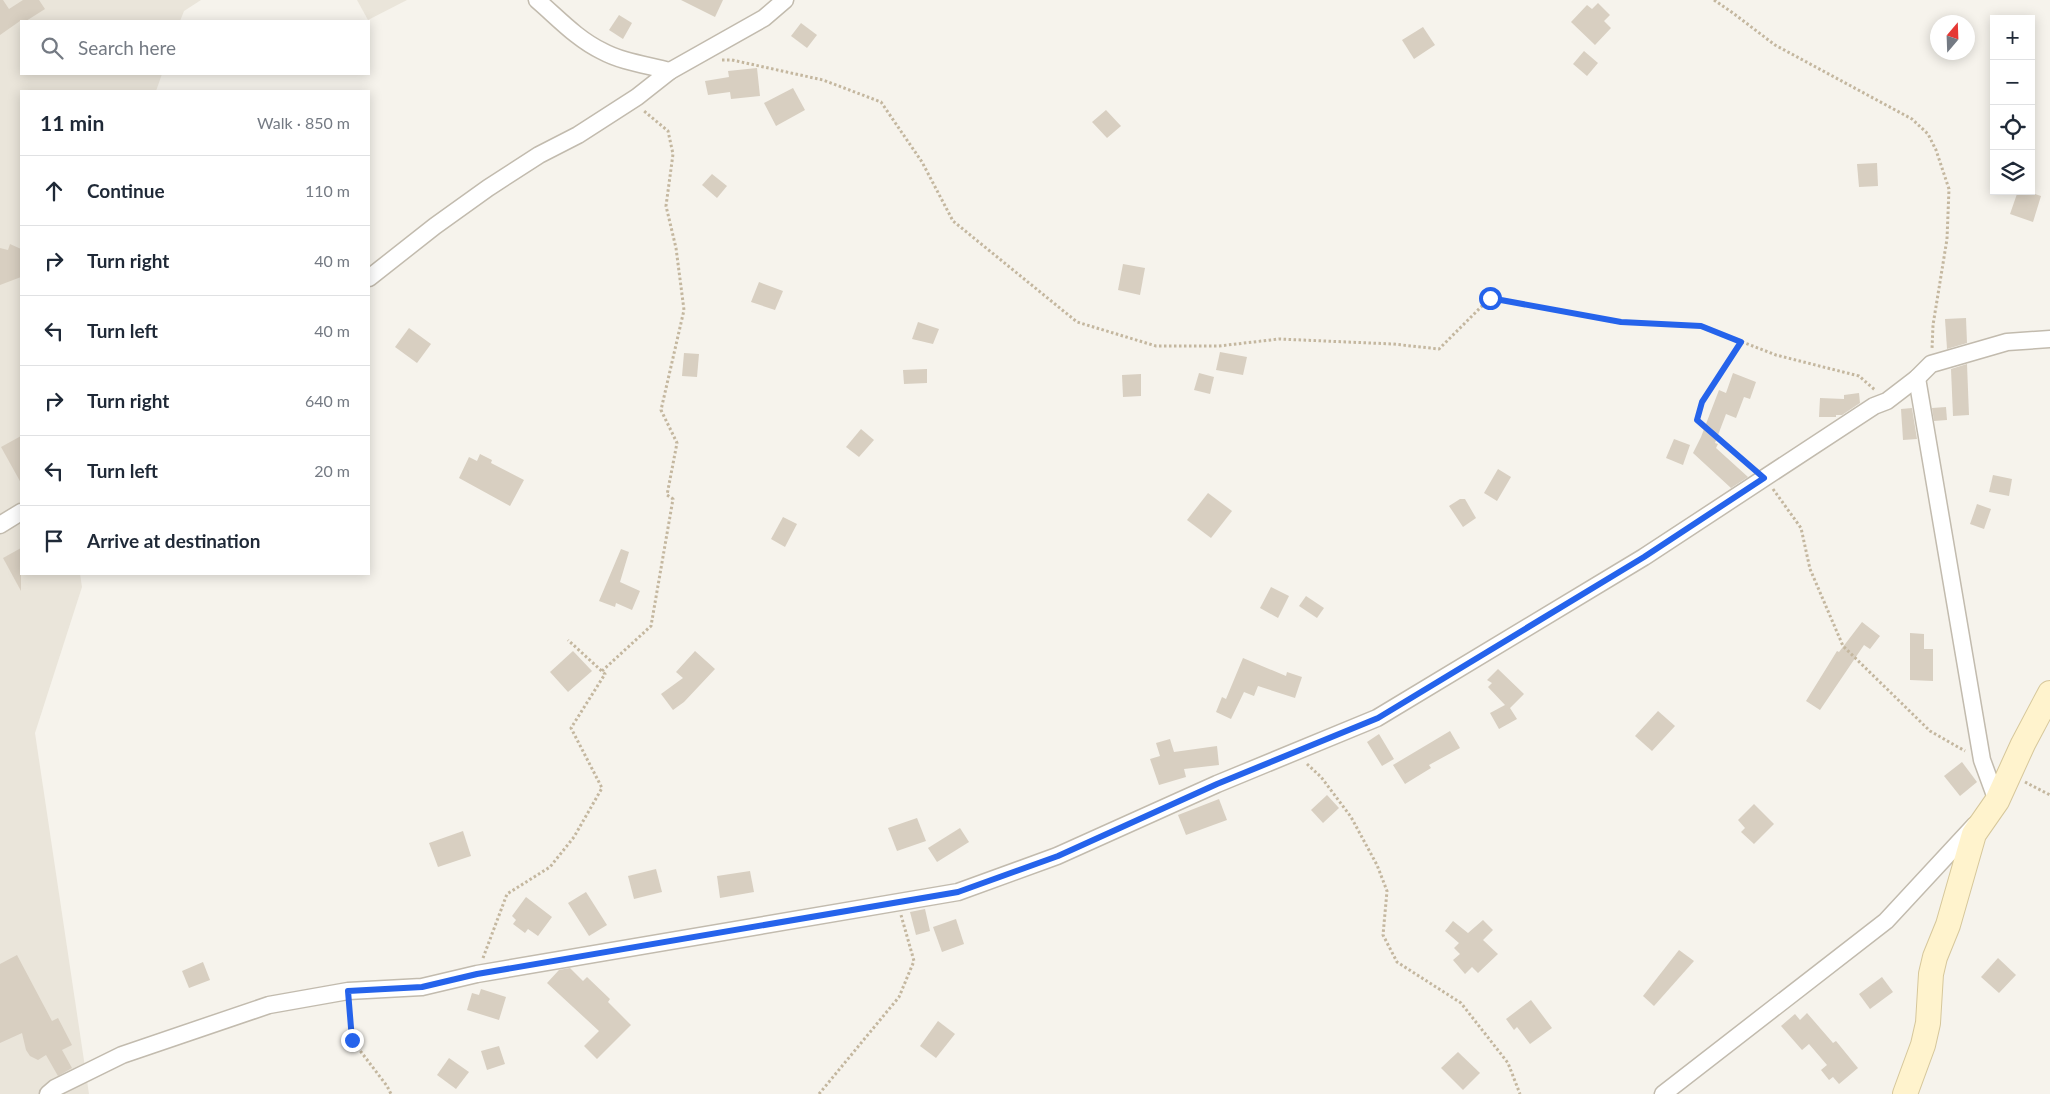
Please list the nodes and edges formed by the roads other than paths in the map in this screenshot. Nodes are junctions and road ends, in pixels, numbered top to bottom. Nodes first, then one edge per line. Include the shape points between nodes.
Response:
1 (537, 0) edge
2 (785, 0) edge
3 (670, 71) junction
4 (370, 277) edge
5 (2050, 339) edge
6 (1917, 378) junction
7 (20, 513) edge
8 (0, 525) edge
9 (2050, 693) edge
10 (1997, 801) junction
11 (48, 1094) edge
12 (1663, 1094) edge
13 (1906, 1094) edge

1 - 3 street via 602,52
2 - 3 street via 764,18
3 - 4 street via 633,100 488,188
5 - 6 street via 2007,342 1931,364
6 - 10 street via 1982,760
6 - 11 street via 1644,557 1378,718 1217,784 1058,856 958,892 477,974 422,987 348,991 269,1005 122,1054
7 - 8 street
9 - 10 main road
10 - 12 street via 1886,921
10 - 13 main road via 1974,834 1931,974 1928,1023

